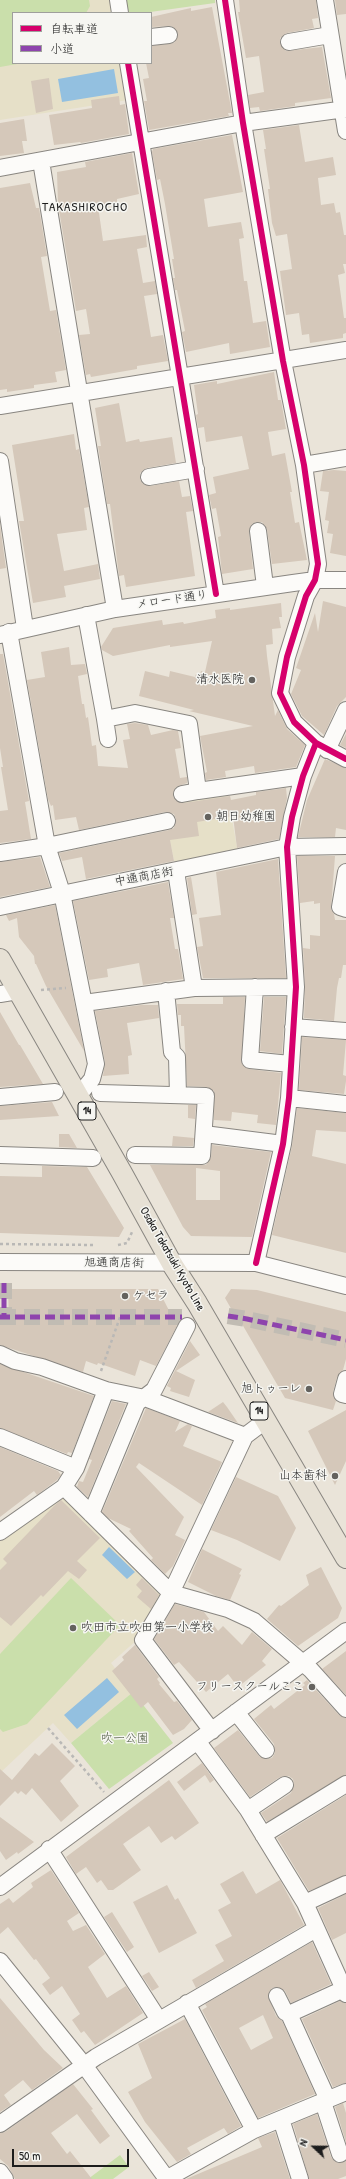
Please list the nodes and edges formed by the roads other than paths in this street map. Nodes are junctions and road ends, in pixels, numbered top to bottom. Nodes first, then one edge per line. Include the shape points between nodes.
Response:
1 (118, 0) edge
2 (225, 0) edge
3 (325, 0) edge
4 (120, 12) edge
5 (169, 35) dead end
6 (330, 35) junction
7 (152, 37) edge
8 (289, 42) dead end
9 (128, 64) edge
10 (344, 109) edge
11 (243, 123) junction
12 (346, 131) edge
13 (141, 142) junction
14 (41, 161) junction
15 (0, 168) edge
16 (346, 350) edge
17 (283, 361) junction
18 (180, 375) junction
19 (80, 392) junction
20 (0, 406) edge
21 (346, 458) edge
22 (0, 461) edge
23 (304, 465) junction
24 (196, 468) junction
25 (149, 477) dead end
26 (258, 531) dead end
27 (315, 580) junction
28 (346, 580) edge
29 (265, 586) junction
30 (216, 594) junction
31 (114, 609) junction
32 (86, 615) junction
33 (25, 628) junction
34 (4, 633) edge
35 (346, 710) edge
36 (105, 719) junction
37 (342, 729) edge
38 (108, 739) dead end
39 (322, 747) junction
40 (346, 759) edge
41 (303, 776) junction
42 (198, 791) junction
43 (182, 794) dead end
44 (166, 821) dead end
45 (47, 846) junction
46 (346, 846) edge
47 (287, 847) junction
48 (0, 853) edge
49 (176, 871) junction
50 (346, 872) edge
51 (62, 893) junction
52 (0, 907) edge
53 (346, 909) edge
54 (0, 959) edge
55 (255, 987) junction
56 (296, 987) junction
57 (194, 988) junction
58 (166, 991) junction
59 (9, 992) edge
60 (84, 1003) junction
61 (293, 1027) junction
62 (346, 1031) edge
63 (290, 1064) junction
64 (55, 1092) dead end
65 (100, 1093) dead end
66 (178, 1095) junction
67 (79, 1096) junction
68 (0, 1097) edge
69 (289, 1098) junction
70 (346, 1104) edge
71 (204, 1134) junction
72 (283, 1144) junction
73 (0, 1155) edge
74 (135, 1155) dead end
75 (93, 1158) dead end
76 (0, 1262) edge
77 (172, 1264) junction
78 (256, 1264) junction
79 (346, 1286) edge
80 (187, 1326) dead end
81 (0, 1354) edge
82 (346, 1379) edge
83 (101, 1388) junction
84 (346, 1394) edge
85 (144, 1398) junction
86 (265, 1421) junction
87 (245, 1436) junction
88 (0, 1437) edge
89 (76, 1468) junction
90 (64, 1487) junction
91 (91, 1514) junction
92 (0, 1532) edge
93 (346, 1558) edge
94 (171, 1593) junction
95 (346, 1631) edge
96 (302, 1663) junction
97 (346, 1708) edge
98 (236, 1712) junction
99 (212, 1730) junction
100 (198, 1742) junction
101 (266, 1750) dead end
102 (346, 1784) edge
103 (285, 1785) dead end
104 (248, 1810) junction
105 (263, 1835) junction
106 (49, 1849) junction
107 (346, 1884) edge
108 (0, 1887) edge
109 (305, 1903) junction
110 (316, 1929) junction
111 (0, 1961) edge
112 (345, 1990) edge
113 (276, 1996) dead end
114 (187, 2004) junction
115 (289, 2014) junction
116 (159, 2020) junction
117 (84, 2065) junction
118 (337, 2099) edge
119 (281, 2119) junction
120 (0, 2124) edge
121 (254, 2130) junction
122 (340, 2154) dead end
123 (0, 2172) edge
124 (5, 2179) edge
125 (167, 2179) edge
126 (300, 2179) edge

1 - 4 street
2 - 11 street
3 - 6 street
5 - 7 street
6 - 8 street
6 - 10 street
9 - 13 street
10 - 11 street
10 - 12 street
11 - 13 street
11 - 17 street
13 - 14 street
13 - 18 street
14 - 15 street
14 - 19 street
16 - 17 street
17 - 18 street
17 - 23 street
18 - 19 street
18 - 24 street
19 - 20 street
19 - 31 street
21 - 23 street
22 - 33 street
23 - 27 street via 318,564
24 - 25 street
24 - 30 street
26 - 29 street
27 - 28 street, メロード通り
27 - 29 street, メロード通り
27 - 39 street via 306,596 287,657 280,693 294,722
29 - 30 street, メロード通り
30 - 31 street, メロード通り
31 - 32 street, メロード通り
32 - 33 street, メロード通り
32 - 36 street
33 - 34 street, メロード通り
34 - 45 street
35 - 37 street
36 - 38 street
36 - 42 street via 134,713 189,724
37 - 39 street
39 - 40 street
39 - 41 street
41 - 42 street
41 - 47 street
42 - 43 street
44 - 45 street
45 - 48 street
45 - 51 street
46 - 47 street, 中通商店街
47 - 49 street, 中通商店街
47 - 56 street
49 - 51 street, 中通商店街
49 - 57 street
50 - 53 street via 340,907
51 - 52 street, 中通商店街
51 - 60 street
54 - 59 main road, Osaka Takatsuki Kyoto Line / 14
55 - 56 street
55 - 57 street
55 - 63 street via 250,1060
56 - 61 street
57 - 58 street
58 - 60 street
58 - 66 street via 172,1052 177,1057
59 - 67 main road, Osaka Takatsuki Kyoto Line / 14
60 - 67 street via 96,1064 92,1079
61 - 62 street
61 - 63 street
63 - 69 street
64 - 68 street
65 - 66 street
66 - 71 street via 206,1096
67 - 77 main road, Osaka Takatsuki Kyoto Line / 14
69 - 70 street
69 - 72 street
71 - 72 street
71 - 74 street via 202,1156
72 - 78 street
73 - 75 street
76 - 77 street, 旭通商店街
77 - 78 street, 旭通商店街
77 - 86 main road, Osaka Takatsuki Kyoto Line / 14
78 - 79 street, 旭通商店街
80 - 85 street via 154,1390
81 - 83 street
82 - 84 street via 342,1394
83 - 85 street
83 - 89 street
85 - 87 street
85 - 91 street via 137,1403
86 - 87 street
86 - 93 main road, Osaka Takatsuki Kyoto Line / 14
87 - 94 street
88 - 89 street
89 - 90 street
90 - 91 street
90 - 92 street
91 - 94 street
94 - 96 street via 228,1609 254,1621
94 - 99 street via 143,1640
95 - 96 street
96 - 97 street
96 - 98 street
98 - 99 street
98 - 101 street
99 - 100 street
100 - 104 street
100 - 106 street
102 - 105 street
103 - 104 street
104 - 105 street
105 - 109 street
106 - 108 street
106 - 116 street
107 - 109 street
109 - 110 street
110 - 112 street
110 - 114 street
111 - 117 street
112 - 115 street
113 - 115 street via 285,2012
114 - 116 street
114 - 121 street
115 - 118 street
116 - 117 street
117 - 120 street
117 - 125 street
118 - 119 street
118 - 122 street
119 - 121 street
119 - 126 street
121 - 125 street
123 - 124 street

